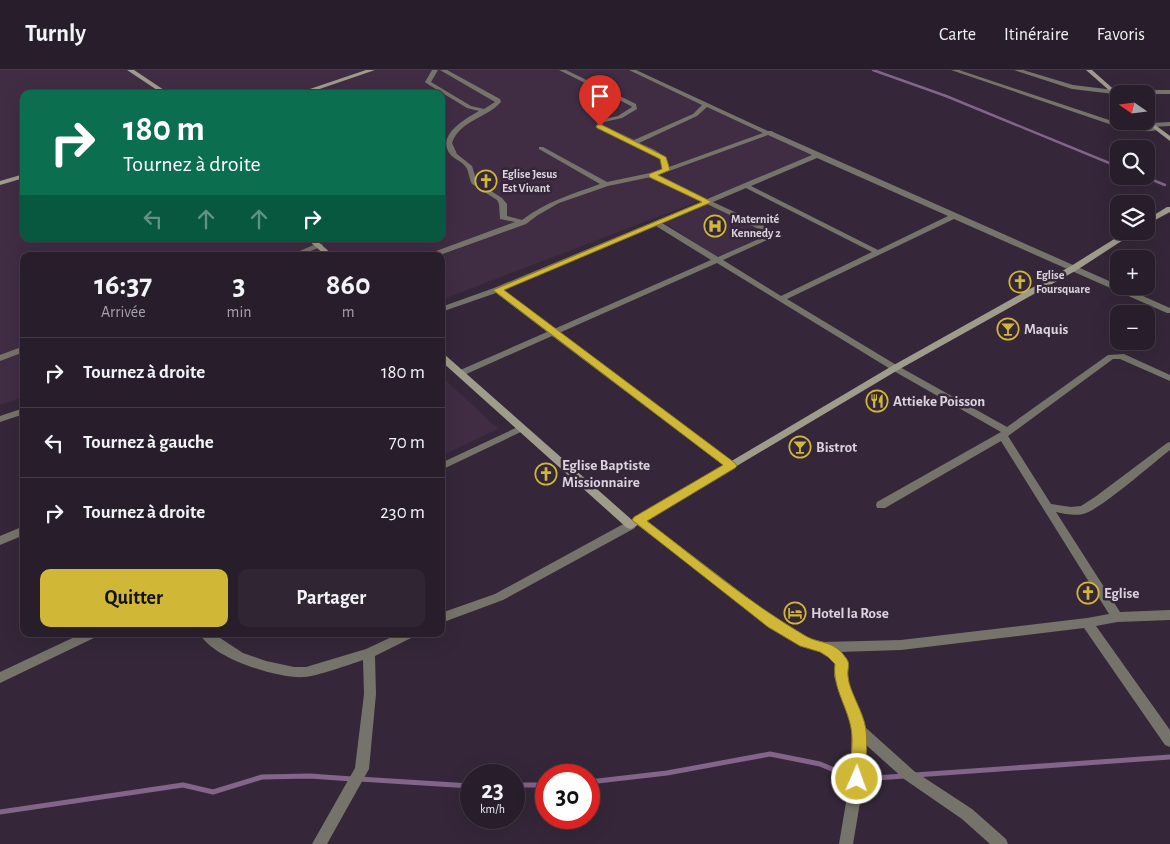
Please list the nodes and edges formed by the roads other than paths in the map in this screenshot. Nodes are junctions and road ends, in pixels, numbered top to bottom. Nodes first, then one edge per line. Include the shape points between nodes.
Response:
1 (130, 70) edge
2 (372, 70) edge
3 (435, 70) edge
4 (443, 70) edge
5 (562, 70) edge
6 (632, 70) edge
7 (954, 70) edge
8 (1016, 70) edge
9 (1088, 70) edge
10 (1110, 89) edge
11 (161, 90) edge
12 (310, 90) edge
13 (440, 90) edge
14 (1170, 92) edge
15 (445, 93) edge
16 (1110, 93) edge
17 (1155, 93) edge
18 (706, 104) junction
19 (485, 111) junction
20 (1110, 123) edge
21 (1170, 124) edge
22 (1155, 125) edge
23 (1155, 128) edge
24 (770, 132) junction
25 (1170, 139) edge
26 (633, 143) junction
27 (541, 148) dead end
28 (818, 155) junction
29 (666, 170) junction
30 (652, 175) junction
31 (20, 177) edge
32 (0, 183) edge
33 (606, 184) junction
34 (747, 186) junction
35 (708, 202) junction
36 (1170, 208) edge
37 (954, 216) junction
38 (1155, 217) edge
39 (523, 222) junction
40 (656, 223) junction
41 (1119, 240) edge
42 (314, 242) edge
43 (319, 246) junction
44 (303, 252) edge
45 (326, 252) edge
46 (442, 252) edge
47 (878, 252) junction
48 (717, 260) junction
49 (1074, 268) junction
50 (497, 290) junction
51 (782, 299) junction
52 (445, 309) edge
53 (1170, 311) edge
54 (554, 332) junction
55 (20, 350) edge
56 (0, 358) edge
57 (445, 359) edge
58 (895, 368) junction
59 (461, 373) junction
60 (1170, 378) edge
61 (20, 412) edge
62 (0, 419) edge
63 (522, 428) junction
64 (1005, 434) junction
65 (1170, 445) edge
66 (445, 465) edge
67 (731, 466) junction
68 (881, 505) dead end
69 (1049, 507) junction
70 (634, 523) junction
71 (20, 532) edge
72 (0, 541) edge
73 (1170, 615) edge
74 (445, 617) edge
75 (1117, 617) junction
76 (1087, 623) junction
77 (86, 637) edge
78 (209, 637) edge
79 (403, 637) edge
80 (824, 647) junction
81 (369, 653) junction
82 (0, 678) edge
83 (859, 730) junction
84 (1170, 741) edge
85 (319, 844) edge
86 (846, 844) edge
87 (1001, 844) edge

1 - 11 street
2 - 12 street
3 - 13 street via 428,82
4 - 19 street via 497,99 498,102
5 - 26 street via 634,105 633,110 602,122 600,126
6 - 18 street
7 - 20 street
8 - 16 street via 1056,84
9 - 10 street
14 - 17 street
15 - 19 street via 469,107
18 - 24 street
18 - 26 street via 695,115
19 - 39 street via 456,130 449,144 451,150 469,166 474,183 500,200 503,217
21 - 22 street
23 - 25 street
24 - 28 street
24 - 29 street
26 - 29 street via 663,158
27 - 33 street
28 - 34 street
28 - 37 street
29 - 30 street
30 - 33 street
30 - 35 street
31 - 32 street
33 - 39 street via 544,207
34 - 35 street
34 - 47 street
35 - 40 street
35 - 48 street via 772,235
36 - 38 street
37 - 47 street
37 - 49 street
39 - 46 street
40 - 48 street
40 - 50 street
41 - 49 street
42 - 43 street
43 - 44 street
43 - 45 street
47 - 51 street
48 - 51 street
48 - 54 street
49 - 53 street
49 - 58 street
50 - 52 street
50 - 54 street
51 - 58 street
54 - 59 street
54 - 67 street
55 - 56 street
57 - 59 street
58 - 64 street
58 - 67 street
59 - 63 street
60 - 64 street via 1121,356 1111,357
61 - 62 street
63 - 66 street
63 - 70 street
64 - 68 street
64 - 69 street
65 - 69 street via 1083,510
67 - 70 street
69 - 75 street
70 - 74 street via 499,597
70 - 80 street via 773,623 804,642
71 - 72 street
73 - 75 street
75 - 76 street
76 - 80 street via 901,645
76 - 84 street
77 - 82 street
78 - 81 street via 248,661 295,673
79 - 81 street
80 - 83 street via 842,663 840,676
81 - 85 street via 370,694 362,770
83 - 86 street via 857,779
83 - 87 street via 909,776 967,814

